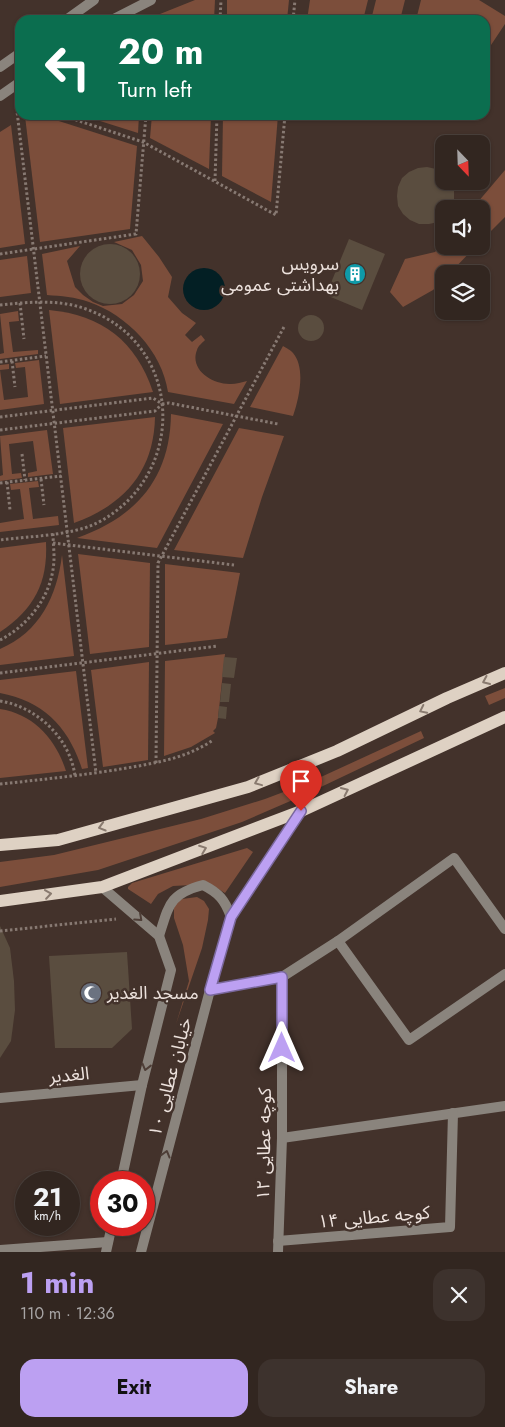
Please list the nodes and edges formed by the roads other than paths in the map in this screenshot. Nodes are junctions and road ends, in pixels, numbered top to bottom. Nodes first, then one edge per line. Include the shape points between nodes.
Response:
1 (94, 0) edge
2 (151, 0) edge
3 (73, 15) edge
4 (122, 15) edge
5 (15, 56) edge
6 (0, 67) edge
7 (15, 85) edge
8 (0, 96) edge
9 (505, 673) edge
10 (505, 717) edge
11 (301, 811) junction
12 (0, 845) edge
13 (102, 887) junction
14 (0, 901) edge
15 (231, 917) junction
16 (505, 929) edge
17 (158, 936) junction
18 (338, 941) junction
19 (505, 974) edge
20 (282, 977) junction
21 (210, 990) junction
22 (142, 1085) junction
23 (0, 1098) edge
24 (505, 1106) edge
25 (453, 1113) junction
26 (282, 1138) junction
27 (123, 1171) edge
28 (278, 1241) junction
29 (107, 1247) edge
30 (0, 1250) edge
31 (141, 1252) edge
32 (278, 1252) edge

1 - 3 street
2 - 4 street
5 - 6 street
7 - 8 street
9 -> 12 main road via 337,751 248,787 58,840
11 -> 10 main road
13 -> 11 main road
11 - 15 street, خیابان عطایی ۱۰
14 -> 13 main road
13 -> 17 street, خیابان عطایی ۱۰
15 - 17 street via 227,904 203,885 180,892 170,903
15 - 21 street, خیابان عطایی ۱۰
16 - 18 street via 454,858
17 -> 22 street, خیابان عطایی ۱۰ via 171,970
18 - 19 street via 409,1040
18 - 20 street
20 - 21 street
20 - 26 street, کوچه عطایی ۱۲
31 -> 21 street, خیابان عطایی ۱۰
22 - 23 street, الغدیر
22 - 27 street, خیابان عطایی ۱۰
24 - 25 street
25 - 26 street
25 - 28 street, کوچه عطایی ۱۴ via 450,1227
26 - 28 street, کوچه عطایی ۱۲
28 - 32 street, کوچه عطایی ۱۲
29 - 30 street

